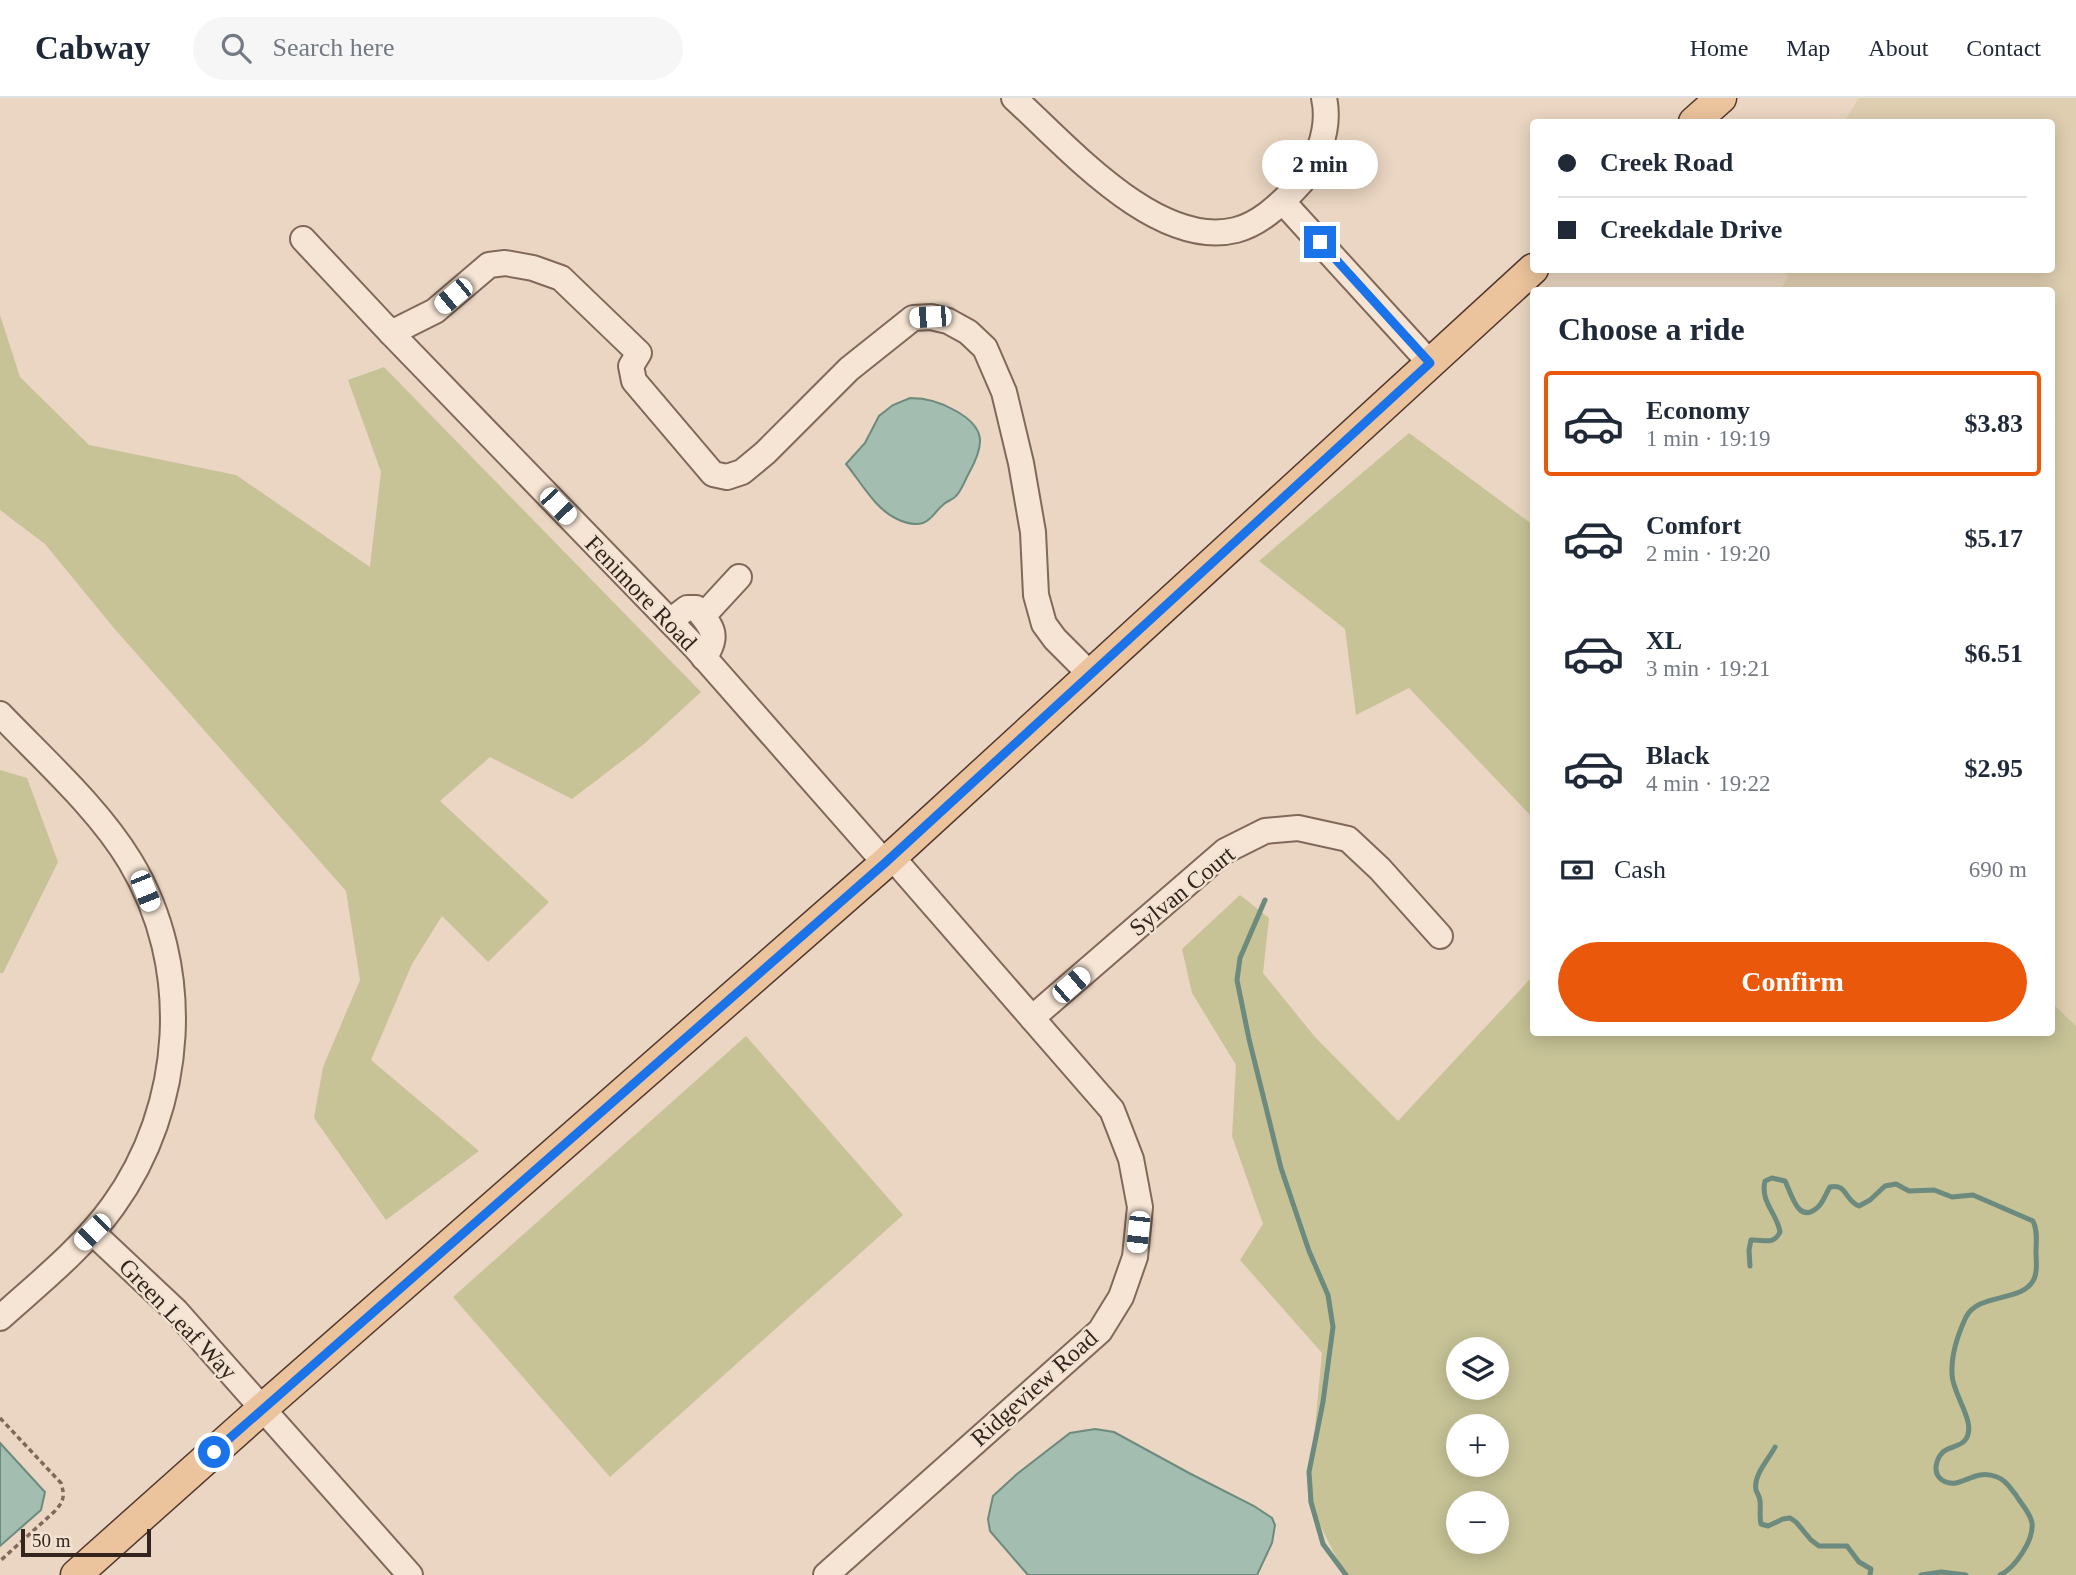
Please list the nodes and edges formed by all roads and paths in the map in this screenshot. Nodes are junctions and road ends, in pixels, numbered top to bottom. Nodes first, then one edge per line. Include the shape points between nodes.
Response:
1 (1014, 98) edge
2 (1324, 98) edge
3 (1721, 98) edge
4 (1697, 119) edge
5 (1283, 202) junction
6 (303, 239) dead end
7 (1530, 273) edge
8 (391, 333) junction
9 (1430, 363) junction
10 (739, 577) dead end
11 (703, 616) junction
12 (670, 621) junction
13 (704, 658) junction
14 (1090, 674) junction
15 (0, 714) edge
16 (888, 859) junction
17 (1440, 936) dead end
18 (1032, 1018) junction
19 (92, 1232) junction
20 (0, 1318) edge
21 (262, 1409) junction
22 (0, 1418) edge
23 (0, 1561) edge
24 (76, 1575) edge
25 (410, 1575) edge
26 (826, 1575) edge

1 - 5 street via 1133,204 1174,225 1216,233 1237,230 1257,222
2 - 5 street via 1327,108 1317,155 1300,185
3 - 4 main road
5 - 9 street
6 - 8 street, Fenimore Road
7 - 9 main road
8 - 12 street, Fenimore Road
8 - 14 street via 435,311 489,265 533,268 561,278 639,353 631,366 635,381 713,474 727,477 742,472 765,453 849,369 913,318 948,321 968,331 985,348 1004,392 1033,531 1041,615 1055,639
9 - 14 main road
10 - 11 street
11 - 12 street via 696,608 687,608
11 - 13 street via 713,635 713,645
12 - 13 street, Fenimore Road
13 - 16 street, Fenimore Road
14 - 16 main road
15 - 19 street via 101,819 130,861 156,917 170,969 173,1021 165,1092 127,1186
16 - 18 street, Ridgeview Road
16 - 21 main road
17 - 18 street, Sylvan Court via 1348,839 1298,828 1265,831 1225,851
18 - 26 street, Ridgeview Road via 1112,1110 1131,1158 1140,1207 1135,1257 1121,1297 1100,1331
19 - 20 street
19 - 21 street, Green Leaf Way via 176,1311
21 - 24 main road
21 - 25 street, Green Leaf Way
22 - 23 path via 61,1483 64,1493 55,1511

